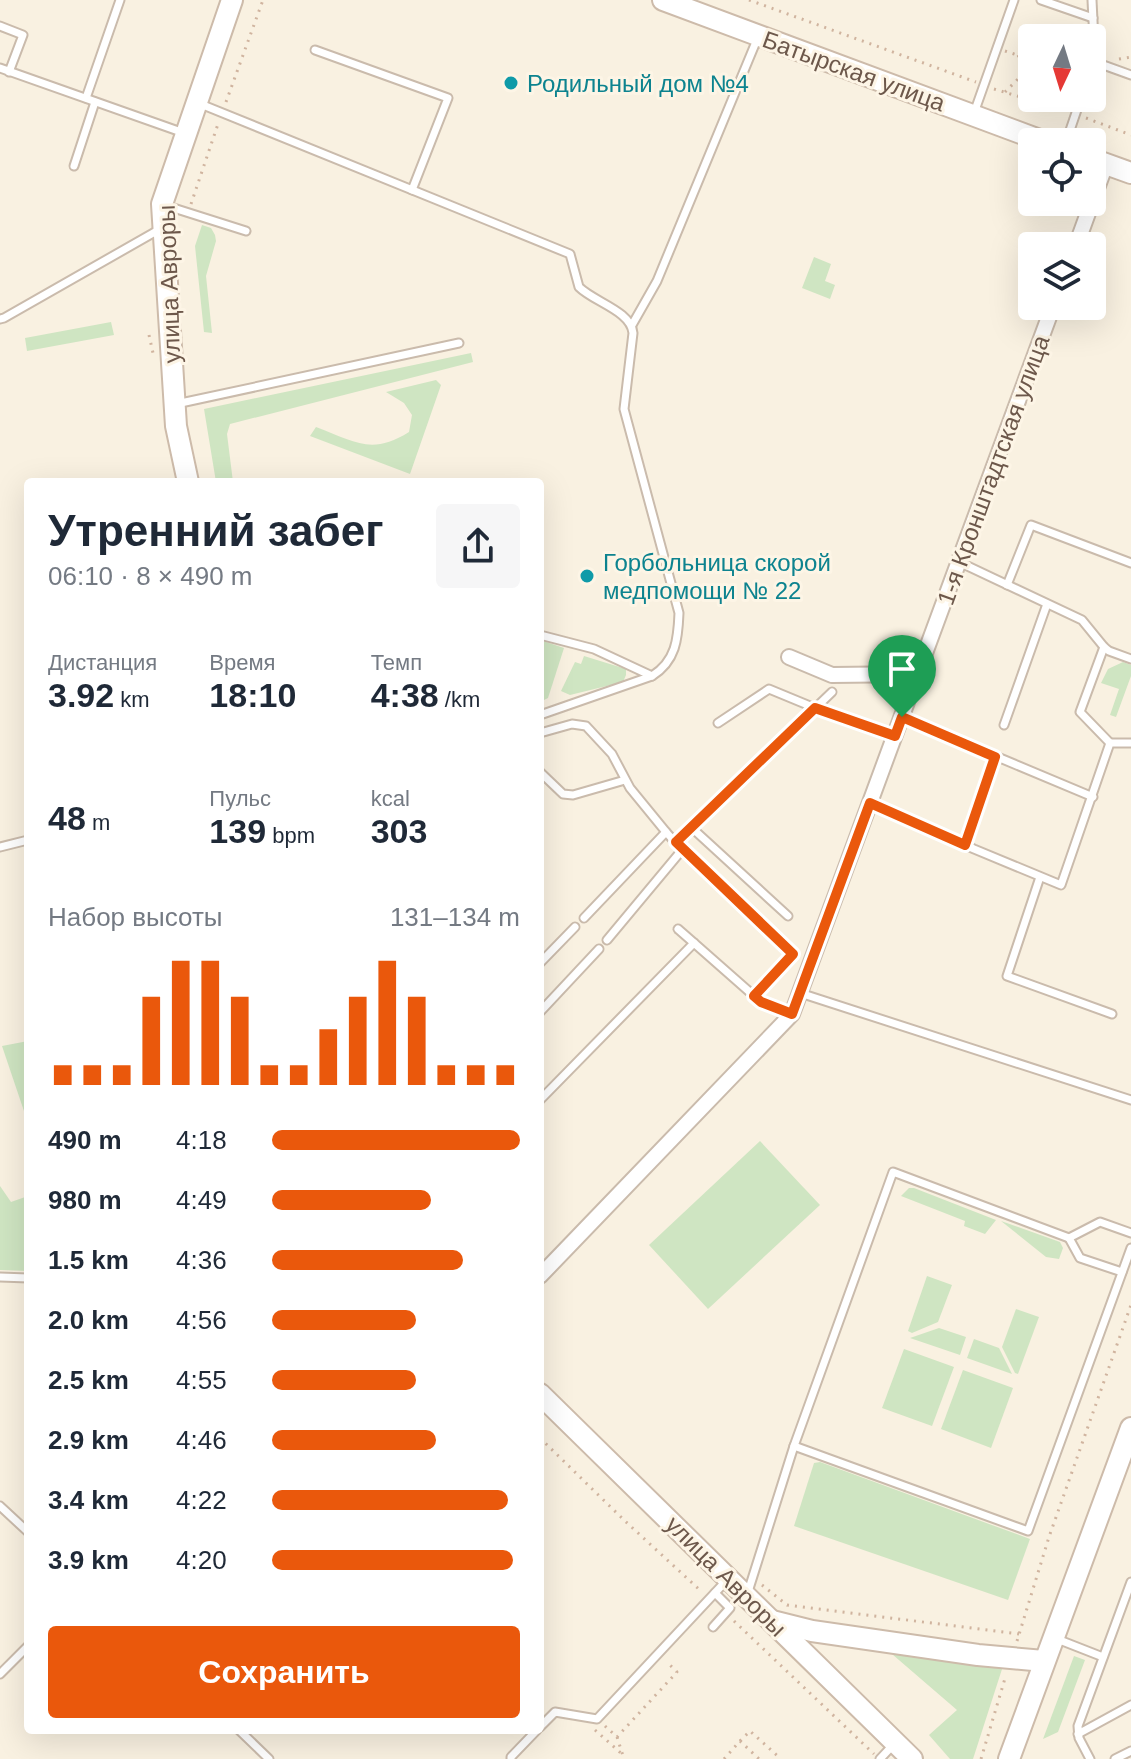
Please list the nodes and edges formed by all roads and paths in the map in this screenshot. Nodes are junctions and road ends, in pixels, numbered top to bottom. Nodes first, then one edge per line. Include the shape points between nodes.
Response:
1 (120, 0) edge
2 (232, 0) edge
3 (263, 0) edge
4 (663, 0) edge
5 (749, 0) edge
6 (1014, 0) edge
7 (1041, 0) edge
8 (1092, 0) edge
9 (1093, 18) junction
10 (1093, 24) edge
11 (0, 26) edge
12 (759, 35) junction
13 (997, 48) junction
14 (315, 50) dead end
15 (1018, 55) edge
16 (0, 68) edge
17 (1106, 68) edge
18 (9, 72) junction
19 (1131, 75) edge
20 (1018, 79) edge
21 (983, 85) junction
22 (1005, 92) junction
23 (1018, 95) edge
24 (86, 98) junction
25 (95, 102) junction
26 (197, 103) junction
27 (1070, 112) edge
28 (222, 113) junction
29 (1076, 114) junction
30 (973, 115) junction
31 (1071, 128) edge
32 (1018, 132) edge
33 (186, 134) junction
34 (1131, 135) edge
35 (1106, 164) edge
36 (74, 166) dead end
37 (1131, 173) edge
38 (412, 190) junction
39 (162, 204) junction
40 (188, 212) junction
41 (164, 227) junction
42 (246, 231) dead end
43 (0, 319) edge
44 (1048, 320) edge
45 (632, 325) junction
46 (459, 343) dead end
47 (174, 404) junction
48 (187, 478) edge
49 (959, 562) junction
50 (1131, 563) edge
51 (1007, 585) junction
52 (1047, 604) junction
53 (544, 636) edge
54 (1104, 647) junction
55 (789, 657) dead end
56 (1131, 659) edge
57 (918, 674) junction
58 (652, 676) junction
59 (832, 692) dead end
60 (815, 708) junction
61 (544, 714) edge
62 (902, 717) junction
63 (718, 723) dead end
64 (1004, 725) dead end
65 (544, 732) edge
66 (895, 736) junction
67 (1110, 743) junction
68 (1131, 743) edge
69 (995, 757) junction
70 (544, 776) edge
71 (625, 780) junction
72 (1093, 797) junction
73 (870, 803) junction
74 (692, 828) junction
75 (666, 832) junction
76 (24, 841) edge
77 (676, 842) junction
78 (965, 845) junction
79 (0, 847) edge
80 (682, 850) junction
81 (1040, 877) junction
82 (788, 916) dead end
83 (584, 918) dead end
84 (575, 927) dead end
85 (678, 929) dead end
86 (607, 940) dead end
87 (694, 943) junction
88 (599, 949) dead end
89 (544, 959) edge
90 (800, 993) junction
91 (754, 996) junction
92 (544, 1008) edge
93 (792, 1014) junction
94 (1112, 1014) dead end
95 (544, 1096) edge
96 (1131, 1100) edge
97 (1131, 1233) edge
98 (1069, 1238) junction
99 (1131, 1248) edge
100 (544, 1272) edge
101 (1122, 1272) junction
102 (0, 1277) edge
103 (24, 1278) edge
104 (1131, 1305) edge
105 (544, 1398) edge
106 (1131, 1428) edge
107 (794, 1446) junction
108 (0, 1506) edge
109 (24, 1528) edge
110 (1131, 1582) edge
111 (722, 1586) junction
112 (746, 1597) junction
113 (772, 1621) junction
114 (713, 1627) dead end
115 (1053, 1637) junction
116 (24, 1650) edge
117 (658, 1654) junction
118 (1103, 1657) junction
119 (1011, 1658) junction
120 (1044, 1661) junction
121 (0, 1674) edge
122 (1131, 1705) edge
123 (597, 1719) junction
124 (544, 1722) edge
125 (243, 1734) edge
126 (532, 1734) edge
127 (1078, 1734) junction
128 (617, 1737) junction
129 (740, 1741) junction
130 (896, 1743) junction
131 (1131, 1751) edge
132 (872, 1752) dead end
133 (269, 1759) edge
134 (511, 1759) edge
135 (624, 1759) edge
136 (724, 1759) edge
137 (759, 1759) edge
138 (781, 1759) edge
139 (865, 1759) edge
140 (880, 1759) edge
141 (912, 1759) edge
142 (981, 1759) edge
143 (1009, 1759) edge
144 (1090, 1759) edge
145 (1115, 1759) edge

1 - 24 lane
2 - 26 street, улица Авроры
3 - 28 path
4 - 12 street, Батырская улица via 709,9
5 - 21 path
6 - 13 lane
7 - 9 lane
8 - 9 lane
9 - 10 lane
11 - 18 lane via 23,35
12 - 30 street, Батырская улица
12 - 45 lane via 657,281
13 - 15 path
13 - 21 lane
14 - 38 lane via 448,98
16 - 18 lane
17 - 19 lane
18 - 24 lane
20 - 22 path
21 - 22 path
21 - 30 lane
22 - 23 path
24 - 25 lane
25 - 33 lane
25 - 36 lane
26 - 28 lane
26 - 33 street, улица Авроры
27 - 29 path
28 - 38 lane
28 - 40 path
29 - 31 lane
29 - 34 path
30 - 32 street, Батырская улица
33 - 39 street, улица Авроры
35 - 37 street
38 - 45 lane via 570,254 579,287
39 - 40 lane
39 - 41 street, улица Авроры
40 - 42 lane
41 - 43 lane
41 - 47 street, улица Авроры
44 - 49 street, 1-я Кронштадтская улица
45 - 58 lane via 624,409 679,613 672,656
46 - 47 lane
47 - 48 street, улица Авроры
49 - 51 lane
49 - 57 street, 1-я Кронштадтская улица
50 - 51 lane via 1031,525
51 - 52 lane
52 - 54 lane via 1082,620
52 - 64 lane
53 - 58 lane via 594,649
54 - 56 lane
54 - 67 lane via 1080,712
55 - 57 street via 832,675
57 - 62 street, 1-я Кронштадтская улица
58 - 61 lane
59 - 60 lane
60 - 63 lane via 769,689
60 - 66 lane
60 - 74 lane
62 - 66 street, 1-я Кронштадтская улица
62 - 69 lane
65 - 71 lane via 586,726 612,754
66 - 73 street, 1-я Кронштадтская улица
67 - 68 lane
67 - 72 lane
69 - 72 lane
69 - 78 lane
70 - 71 lane via 563,794 573,795
71 - 75 lane
72 - 81 lane via 1061,885
73 - 78 lane
73 - 90 street, 1-я Кронштадтская улица
74 - 77 lane
74 - 82 lane
75 - 77 lane
75 - 83 lane
76 - 79 lane
77 - 80 lane
78 - 81 lane
80 - 86 lane
80 - 91 path via 793,954
81 - 94 lane via 1007,976
84 - 89 lane
85 - 87 lane
87 - 91 lane
87 - 95 lane
88 - 92 lane
90 - 93 street, 1-я Кронштадтская улица
90 - 96 lane
91 - 93 lane
93 - 100 street, 1-я Кронштадтская улица
97 - 98 lane via 1100,1222
98 - 101 lane via 1080,1258
98 - 107 lane via 893,1172
99 - 101 lane
101 - 107 lane via 1028,1531
102 - 103 lane
104 - 119 path
105 - 111 street, улица Авроры
106 - 115 street
107 - 112 lane
108 - 109 lane
110 - 118 lane
111 - 112 street, улица Авроры
111 - 114 lane via 730,1608
111 - 117 lane
112 - 113 street, улица Авроры
113 - 119 street
113 - 130 street, улица Авроры
115 - 118 lane
115 - 120 street
116 - 121 lane
117 - 123 lane
117 - 128 path via 677,1672
118 - 127 lane
119 - 120 street
119 - 142 path
120 - 143 street
122 - 127 lane
123 - 124 lane via 555,1712
123 - 128 path
125 - 133 lane
126 - 134 lane
127 - 144 lane
128 - 135 path
129 - 136 path
129 - 137 path
129 - 138 path via 750,1731
130 - 140 lane
130 - 141 street, улица Авроры
131 - 145 lane
132 - 139 path

